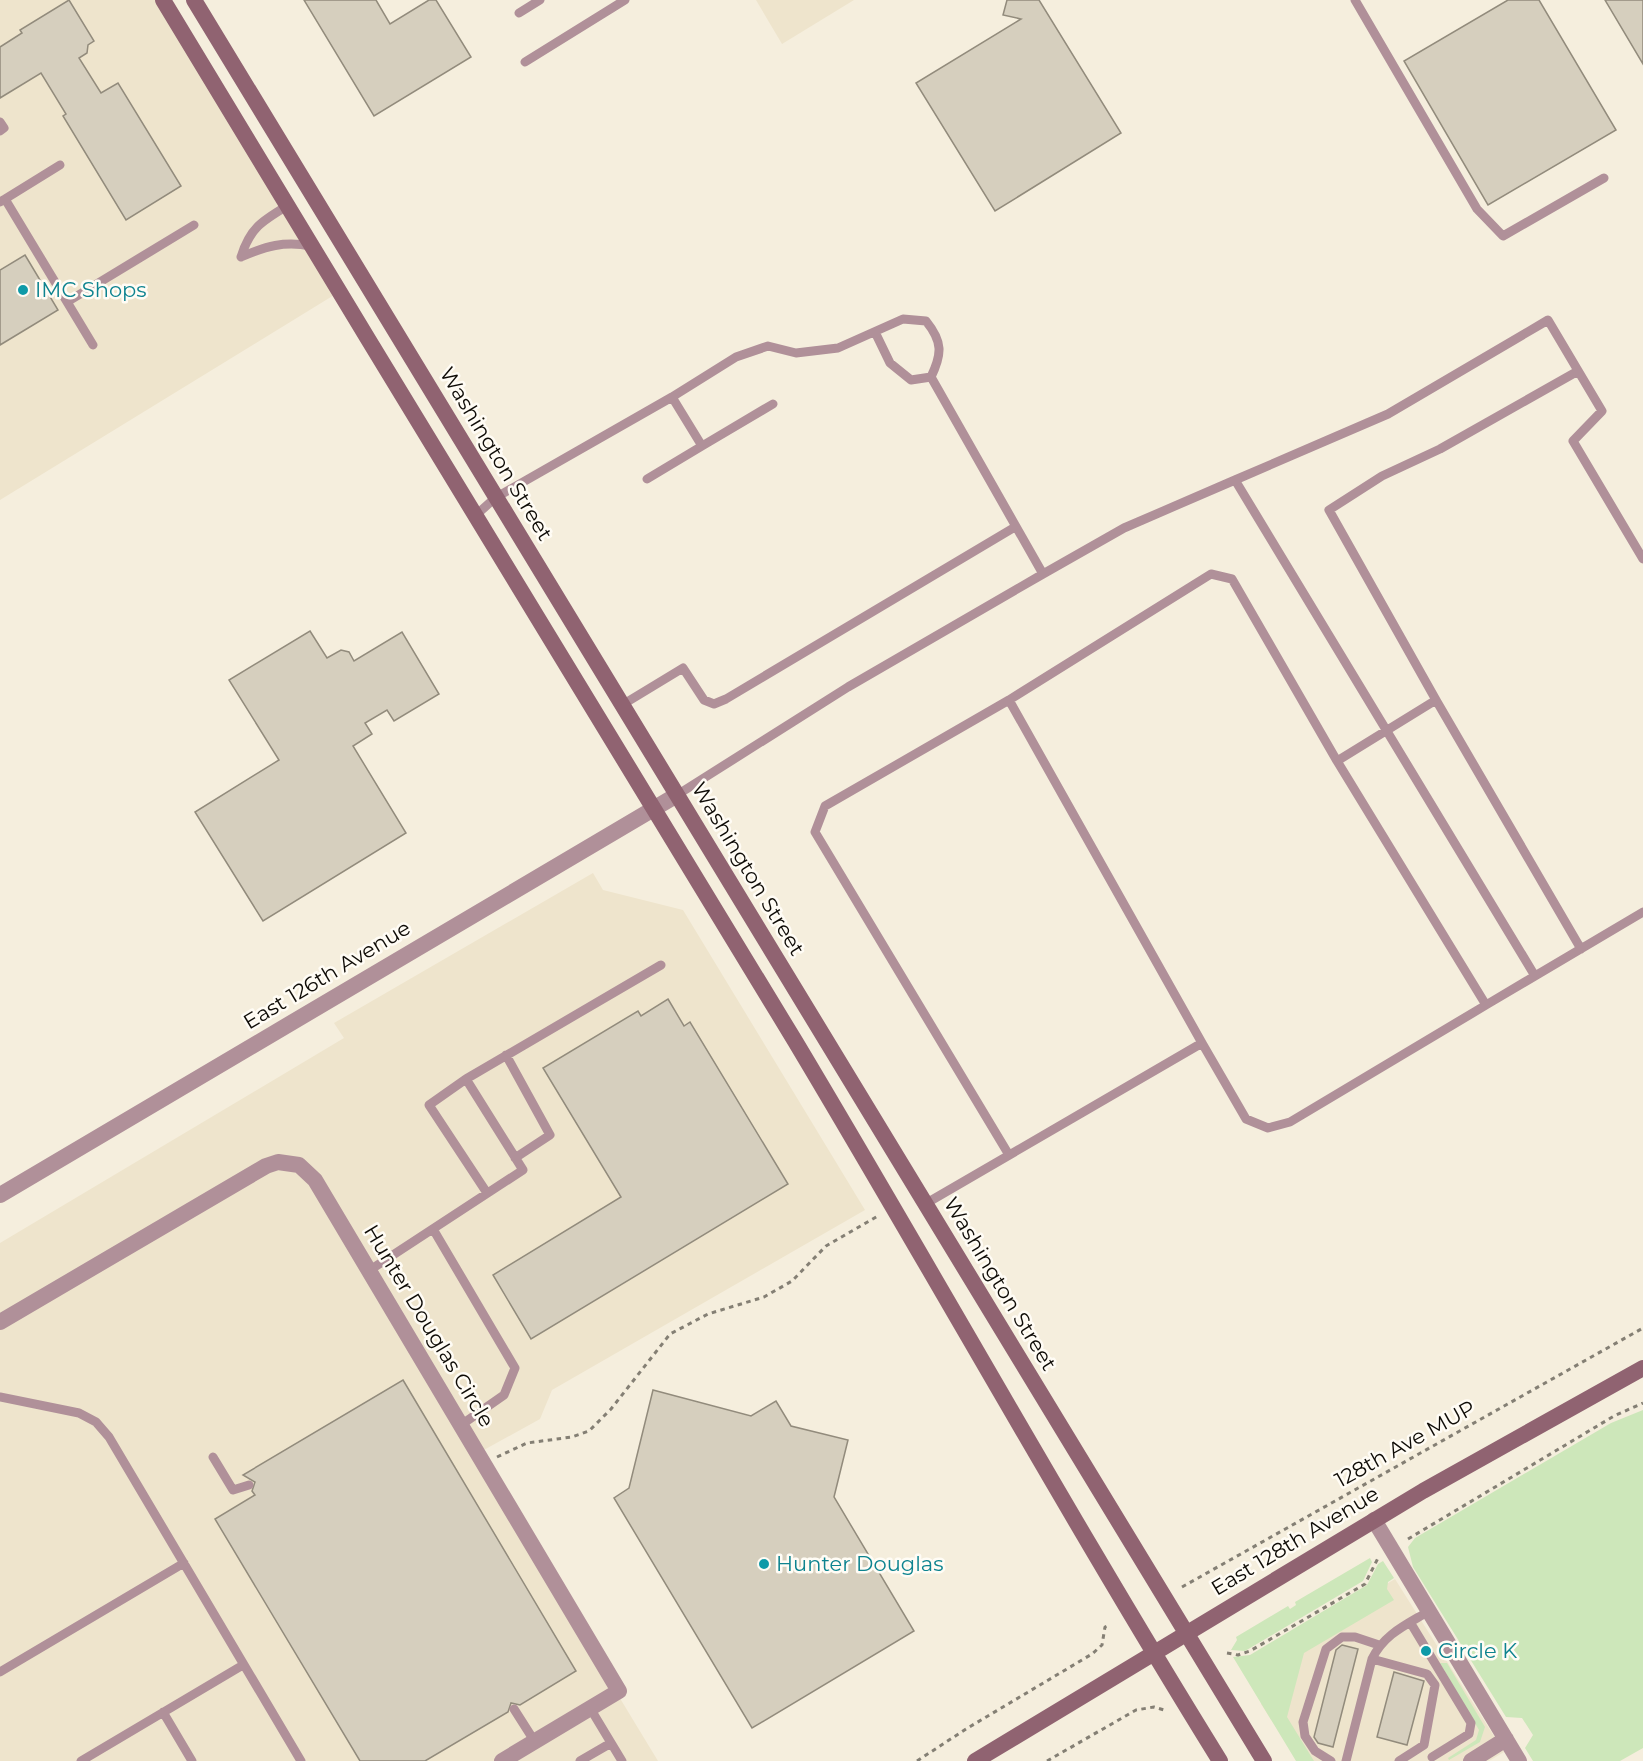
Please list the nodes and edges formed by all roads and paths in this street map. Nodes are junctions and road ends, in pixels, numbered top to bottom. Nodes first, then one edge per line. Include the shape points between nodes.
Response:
1 (163, 0) edge
2 (194, 0) edge
3 (540, 0) edge
4 (625, 0) edge
5 (1355, 0) edge
6 (519, 13) dead end
7 (525, 62) dead end
8 (0, 122) edge
9 (0, 131) edge
10 (60, 165) dead end
11 (1604, 178) dead end
12 (310, 191) junction
13 (2, 201) edge
14 (287, 206) junction
15 (194, 225) dead end
16 (312, 246) junction
17 (67, 302) junction
18 (875, 332) junction
19 (93, 345) dead end
20 (1578, 371) junction
21 (931, 377) junction
22 (672, 397) junction
23 (772, 404) dead end
24 (702, 446) junction
25 (647, 479) dead end
26 (1235, 480) junction
27 (495, 498) junction
28 (475, 516) junction
29 (1015, 527) junction
30 (1643, 559) edge
31 (1043, 574) junction
32 (1009, 700) junction
33 (1436, 700) junction
34 (622, 705) junction
35 (1388, 730) junction
36 (1337, 761) junction
37 (677, 795) junction
38 (654, 810) junction
39 (1643, 912) edge
40 (1581, 949) junction
41 (661, 965) dead end
42 (1535, 976) junction
43 (1486, 1005) junction
44 (1202, 1043) junction
45 (506, 1055) junction
46 (466, 1079) junction
47 (1009, 1155) junction
48 (515, 1158) junction
49 (487, 1193) junction
50 (0, 1195) edge
51 (926, 1204) junction
52 (878, 1216) dead end
53 (433, 1229) junction
54 (370, 1270) junction
55 (0, 1322) edge
56 (1643, 1328) edge
57 (1643, 1368) edge
58 (0, 1397) edge
59 (1643, 1403) edge
60 (461, 1425) junction
61 (213, 1457) dead end
62 (495, 1457) dead end
63 (249, 1485) dead end
64 (1374, 1520) junction
65 (1408, 1539) dead end
66 (1378, 1558) dead end
67 (184, 1563) junction
68 (1182, 1587) dead end
69 (1429, 1611) junction
70 (1410, 1622) junction
71 (1109, 1625) dead end
72 (1185, 1634) junction
73 (1378, 1645) junction
74 (1154, 1653) junction
75 (1227, 1653) dead end
76 (1372, 1659) junction
77 (243, 1665) junction
78 (0, 1672) edge
79 (1165, 1707) dead end
80 (590, 1708) junction
81 (514, 1709) dead end
82 (163, 1712) junction
83 (1506, 1739) junction
84 (535, 1742) junction
85 (611, 1743) junction
86 (1424, 1745) junction
87 (1433, 1759) edge
88 (81, 1761) edge
89 (192, 1761) edge
90 (301, 1761) edge
91 (502, 1761) edge
92 (580, 1761) edge
93 (622, 1761) edge
94 (917, 1761) edge
95 (975, 1761) edge
96 (1047, 1761) edge
97 (1220, 1761) edge
98 (1264, 1761) edge
99 (1331, 1761) edge
100 (1346, 1761) edge
101 (1399, 1761) edge
102 (1471, 1761) edge
103 (1520, 1761) edge

1 - 14 main road
2 - 12 main road, Washington Street
3 - 6 lane
4 - 7 lane
5 - 11 lane via 1477,209 1503,236
8 - 9 lane via 4,128
10 - 13 lane
12 - 14 main road
12 - 27 main road, Washington Street
13 - 17 lane
14 - 16 main road
14 - 16 lane via 252,231 241,257 276,244
15 - 17 lane
16 - 28 main road
17 - 19 lane
18 - 21 lane via 890,363 911,380
18 - 21 lane via 903,319 926,321 936,333 941,358
18 - 22 lane via 838,348 796,354 768,346 736,357
20 - 26 lane via 1548,320 1388,414
20 - 30 lane via 1602,411 1573,441
20 - 33 lane via 1440,449 1382,476 1329,510
21 - 29 lane
22 - 24 lane
22 - 27 lane
23 - 24 lane
24 - 25 lane
26 - 31 lane via 1124,528
26 - 35 lane
27 - 28 lane
27 - 34 main road, Washington Street
28 - 38 main road
29 - 31 lane
29 - 34 lane via 726,699 714,704 704,700 683,668
31 - 37 lane via 848,687
32 - 36 lane via 1211,574 1232,579
32 - 44 lane
32 - 47 lane via 825,806 815,832
33 - 35 lane
33 - 40 lane
34 - 37 main road, Washington Street
35 - 36 lane
35 - 42 lane
36 - 43 lane
37 - 38 street, East 126th Avenue
37 - 51 main road, Washington Street
38 - 50 street, East 126th Avenue
38 - 74 main road via 922,1255 1003,1400
39 - 40 lane
40 - 42 lane
41 - 45 lane
42 - 43 lane
43 - 44 lane via 1290,1122 1268,1128 1246,1119
44 - 47 lane
45 - 46 lane
45 - 48 lane via 550,1135
46 - 48 lane
46 - 49 lane via 429,1105
47 - 51 lane
48 - 49 lane via 523,1170
49 - 53 lane
51 - 72 main road, Washington Street
52 - 62 path via 826,1246 792,1281 764,1297 708,1314 670,1334 589,1431 527,1443
53 - 54 lane
53 - 60 lane via 515,1368 504,1395
54 - 55 street, Hunter Douglas Circle via 308,1171 278,1162
54 - 60 street, Hunter Douglas Circle
56 - 68 path, 128th Ave MUP
57 - 64 main road, East 128th Avenue
58 - 67 lane via 79,1413 96,1422 109,1437
59 - 65 path via 1614,1416
60 - 80 street, Hunter Douglas Circle via 619,1691
61 - 63 lane via 233,1490
64 - 69 street
64 - 72 main road, East 128th Avenue
66 - 75 path via 1365,1584 1250,1651
67 - 77 lane
67 - 78 lane
69 - 70 lane
69 - 83 street
70 - 73 lane
70 - 87 lane via 1471,1723 1469,1734
71 - 94 path via 1105,1627 1102,1645 1092,1654
72 - 74 main road, East 128th Avenue
72 - 98 main road, Washington Street
73 - 76 lane
73 - 99 lane via 1342,1637 1326,1649 1303,1722 1305,1736 1315,1750
74 - 95 main road, East 128th Avenue
74 - 97 main road
76 - 86 lane via 1427,1674 1435,1685
76 - 100 lane
77 - 82 lane
77 - 90 lane
79 - 96 path via 1136,1710
80 - 84 street, Hunter Douglas Circle
80 - 85 lane
81 - 84 lane
82 - 88 lane
82 - 89 lane
83 - 102 street
83 - 103 street
84 - 91 street, Hunter Douglas Circle
85 - 92 lane
85 - 93 lane
86 - 87 lane
86 - 101 lane

